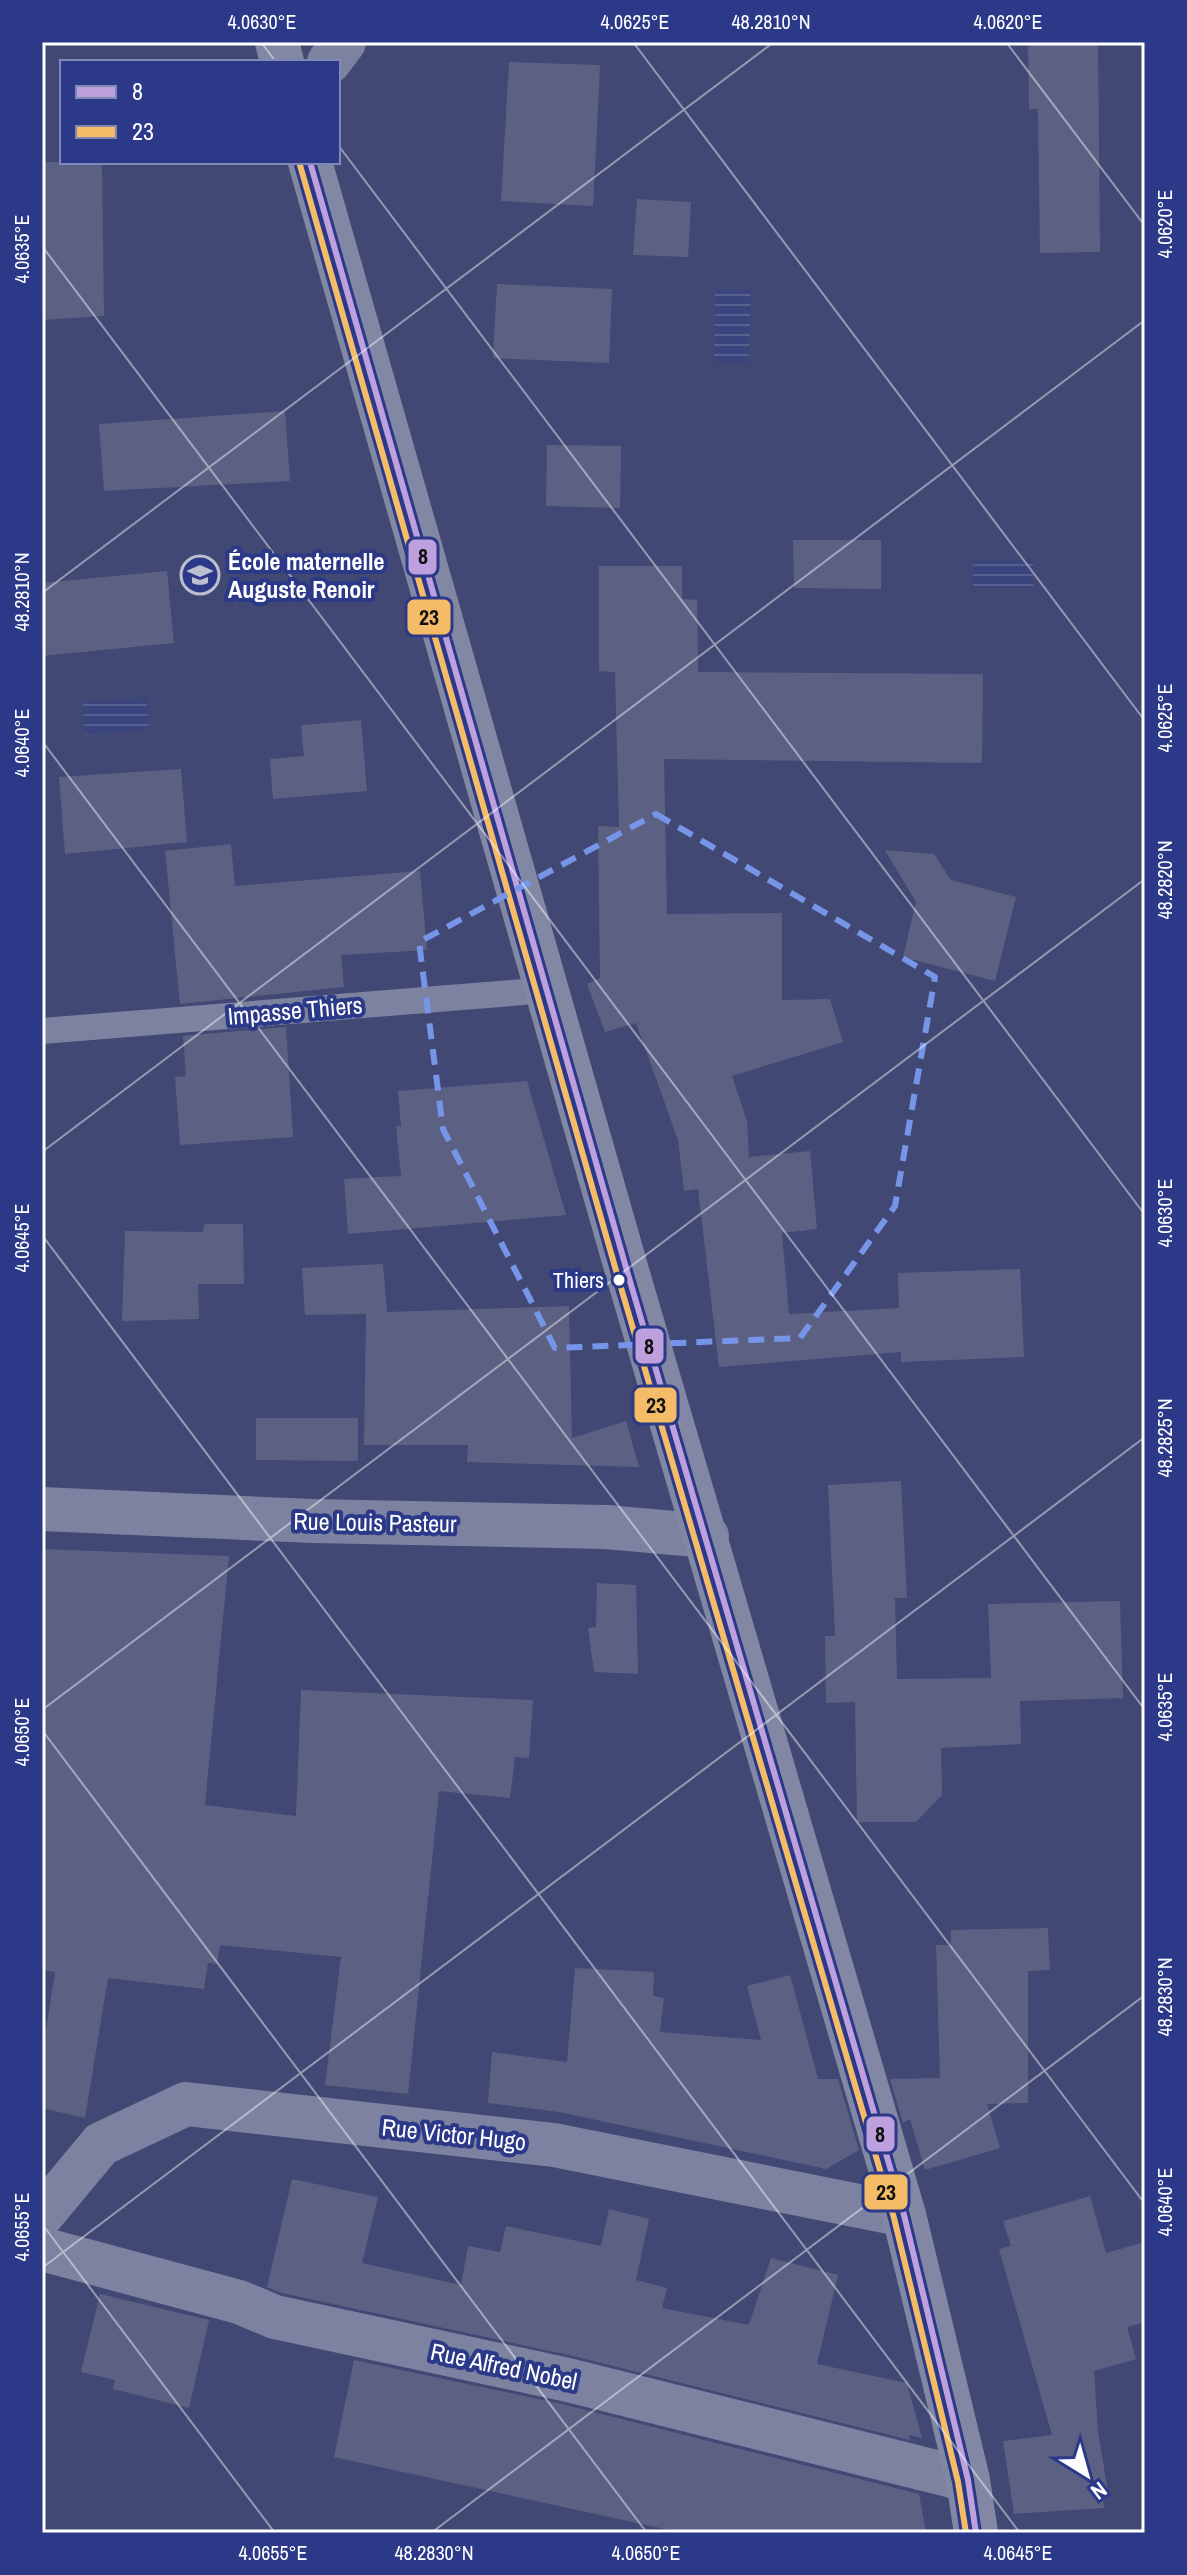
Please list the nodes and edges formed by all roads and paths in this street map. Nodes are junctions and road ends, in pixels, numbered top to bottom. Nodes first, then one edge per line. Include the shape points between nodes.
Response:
1 (344, 42) edge
2 (330, 60) edge
3 (311, 164) edge
4 (549, 990) junction
5 (42, 1031) edge
6 (42, 1509) edge
7 (707, 1536) junction
8 (42, 2215) edge
9 (904, 2215) junction
10 (42, 2249) edge
11 (968, 2480) junction
12 (976, 2533) edge

1 - 2 street
3 - 4 street
4 - 5 lane, Impasse Thiers
4 - 7 street
6 - 7 street, Rue Louis Pasteur via 606,1527
7 - 9 street
8 - 9 street, Rue Victor Hugo via 101,2144 186,2104 554,2145
9 - 11 street
10 - 11 street, Rue Alfred Nobel via 239,2302 275,2317 568,2380
11 - 12 street

